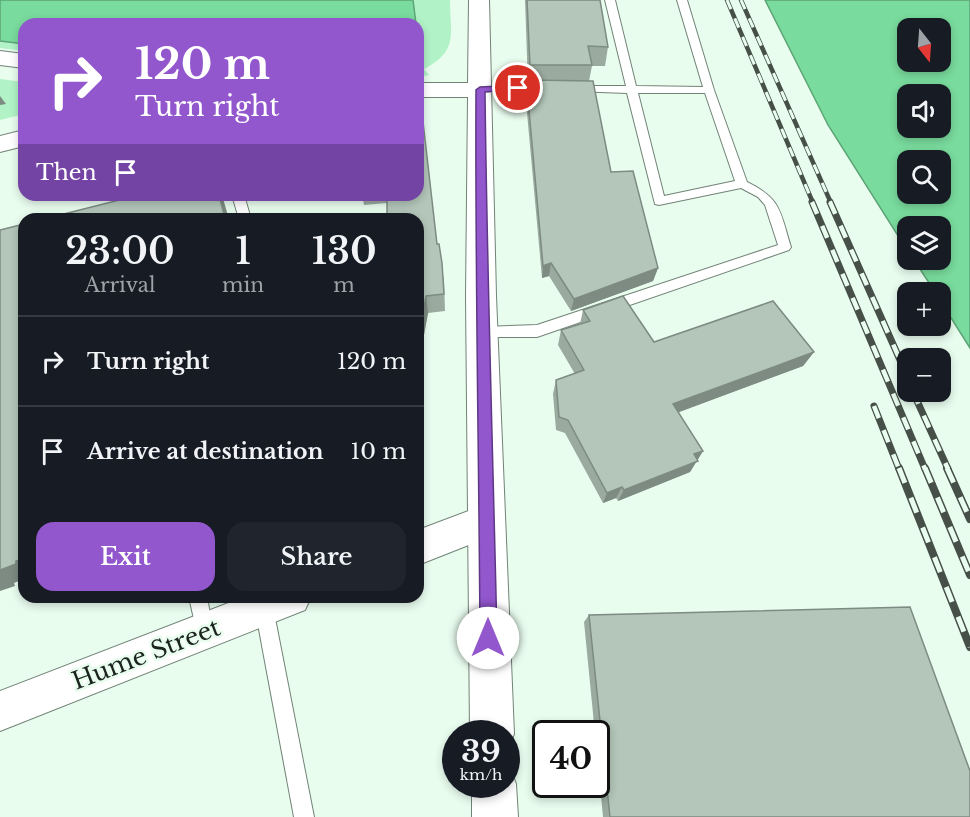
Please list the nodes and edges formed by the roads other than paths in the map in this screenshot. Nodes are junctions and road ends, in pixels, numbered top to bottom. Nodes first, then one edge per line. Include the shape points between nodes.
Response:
1 (479, 0) edge
2 (610, 0) edge
3 (682, 0) edge
4 (0, 58) edge
5 (18, 60) edge
6 (630, 89) junction
7 (424, 90) edge
8 (480, 90) junction
9 (709, 90) junction
10 (18, 140) edge
11 (0, 144) edge
12 (742, 184) junction
13 (482, 333) junction
14 (488, 521) junction
15 (424, 546) edge
16 (272, 603) edge
17 (278, 603) edge
18 (201, 614) edge
19 (0, 711) edge
20 (492, 720) edge
21 (494, 798) edge
22 (303, 817) edge
23 (495, 817) edge

1 - 8 street
2 - 6 lane
3 - 9 lane
4 - 5 street
6 - 8 lane
6 - 9 lane
6 - 12 lane via 659,201
7 - 8 street
8 - 13 street
9 - 12 lane
10 - 11 street
12 - 13 lane via 771,203 785,247 537,331
13 - 14 street
14 - 15 street
14 - 20 street
16 - 18 street, Hume Street
17 - 22 lane
18 - 19 street, Hume Street
21 - 23 street

